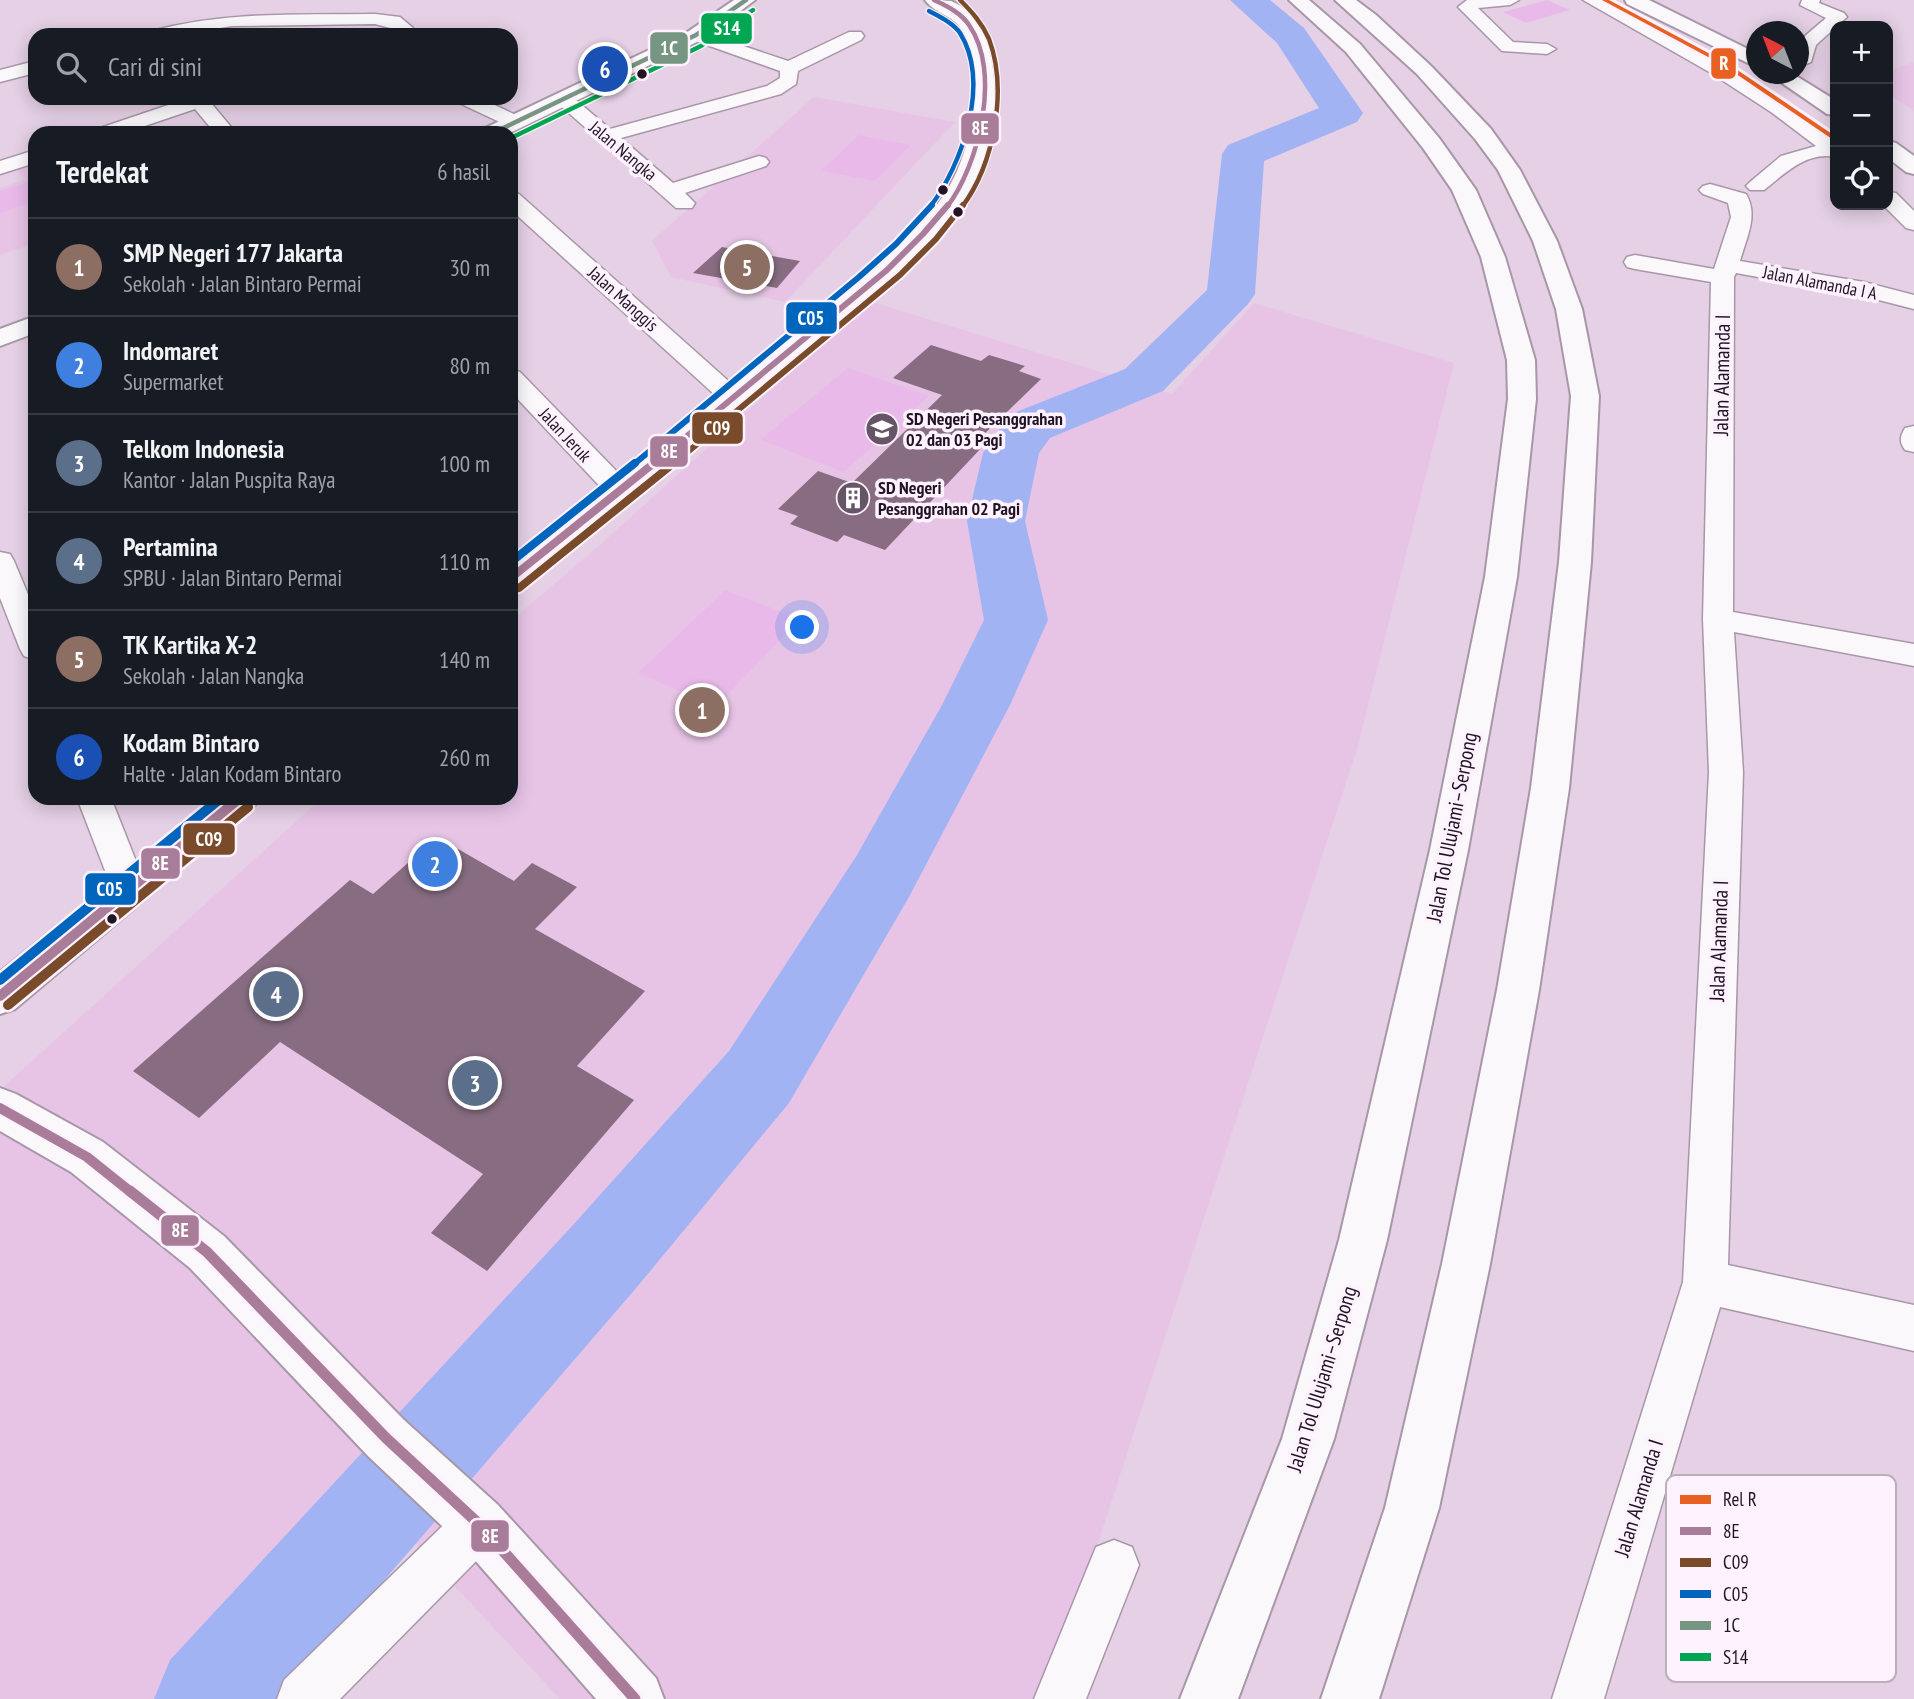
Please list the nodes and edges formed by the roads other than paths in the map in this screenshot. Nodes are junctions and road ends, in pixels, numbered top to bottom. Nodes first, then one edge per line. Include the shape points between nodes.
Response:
1 (746, 0) edge
2 (934, 0) edge
3 (1298, 0) edge
4 (1344, 0) edge
5 (1510, 0) edge
6 (1592, 0) edge
7 (1634, 0) edge
8 (1811, 0) edge
9 (191, 28) edge
10 (404, 28) edge
11 (696, 35) junction
12 (855, 36) dead end
13 (1809, 41) edge
14 (1546, 49) dead end
15 (1746, 56) edge
16 (28, 68) edge
17 (789, 68) junction
18 (0, 76) edge
19 (1795, 84) edge
20 (563, 99) junction
21 (186, 105) edge
22 (208, 105) edge
23 (479, 105) edge
24 (1830, 106) edge
25 (515, 122) junction
26 (125, 126) edge
27 (221, 126) edge
28 (507, 126) edge
29 (606, 136) junction
30 (1830, 148) edge
31 (1830, 151) edge
32 (1893, 152) edge
33 (28, 158) edge
34 (759, 162) dead end
35 (1914, 167) edge
36 (0, 168) edge
37 (1757, 186) dead end
38 (1710, 190) dead end
39 (1893, 203) edge
40 (518, 204) edge
41 (1914, 223) edge
42 (1635, 262) dead end
43 (1725, 271) junction
44 (1914, 302) edge
45 (28, 327) edge
46 (0, 338) edge
47 (518, 384) edge
48 (734, 399) junction
49 (1914, 434) edge
50 (1914, 444) edge
51 (620, 491) junction
52 (0, 561) edge
53 (518, 572) edge
54 (1718, 619) junction
55 (28, 631) edge
56 (1912, 661) edge
57 (97, 805) edge
58 (232, 805) edge
59 (130, 889) junction
60 (0, 996) edge
61 (0, 1108) edge
62 (1704, 1282) junction
63 (1914, 1328) edge
64 (471, 1517) junction
65 (1114, 1564) dead end
66 (303, 1699) edge
67 (635, 1699) edge
68 (1060, 1699) edge
69 (1209, 1699) edge
70 (1350, 1699) edge
71 (1578, 1699) edge

1 - 11 main road
2 - 48 main road via 971,23 981,51 985,77 981,118 966,177 938,216 887,268
3 - 69 main road, Jalan Tol Ulujami–Serpong via 1353,48 1464,190 1493,257 1521,360 1522,399 1501,577 1449,850 1363,1240 1308,1439
4 - 70 main road via 1424,70 1483,134 1509,170 1545,241 1569,309 1585,396 1575,562 1546,815 1518,990 1466,1264 1412,1507
5 - 14 street via 1467,7 1508,47
6 - 30 street via 1691,52 1791,116
7 - 15 main road
8 - 13 street via 1809,5 1838,17
9 - 10 street via 224,21 375,19 394,21
11 - 17 street
11 - 20 main road
12 - 17 street
16 - 18 street
17 - 29 street via 789,80 774,90
19 - 24 main road
20 - 25 main road
20 - 29 street, Jalan Nangka
21 - 26 street
22 - 27 street
23 - 25 street
25 - 28 main road
29 - 34 street, Jalan Nangka via 677,197
31 - 37 street via 1788,160
32 - 35 main road
33 - 36 street
38 - 43 street, Jalan Alamanda I via 1738,199 1742,208
39 - 41 street
40 - 48 street, Jalan Manggis
42 - 43 street, Jalan Alamanda I A
43 - 44 street, Jalan Alamanda I A via 1864,289
43 - 54 street, Jalan Alamanda I
45 - 46 main road
47 - 51 street, Jalan Jeruk
48 - 51 main road
49 - 50 street
51 - 53 main road
52 - 55 street
54 - 56 street
54 - 62 street, Jalan Alamanda I via 1727,772
57 - 59 street
58 - 59 main road
59 - 60 main road
61 - 64 main road via 87,1157 207,1252 386,1438
62 - 63 street
62 - 71 street, Jalan Alamanda I
64 - 66 street
64 - 67 main road
65 - 68 street

